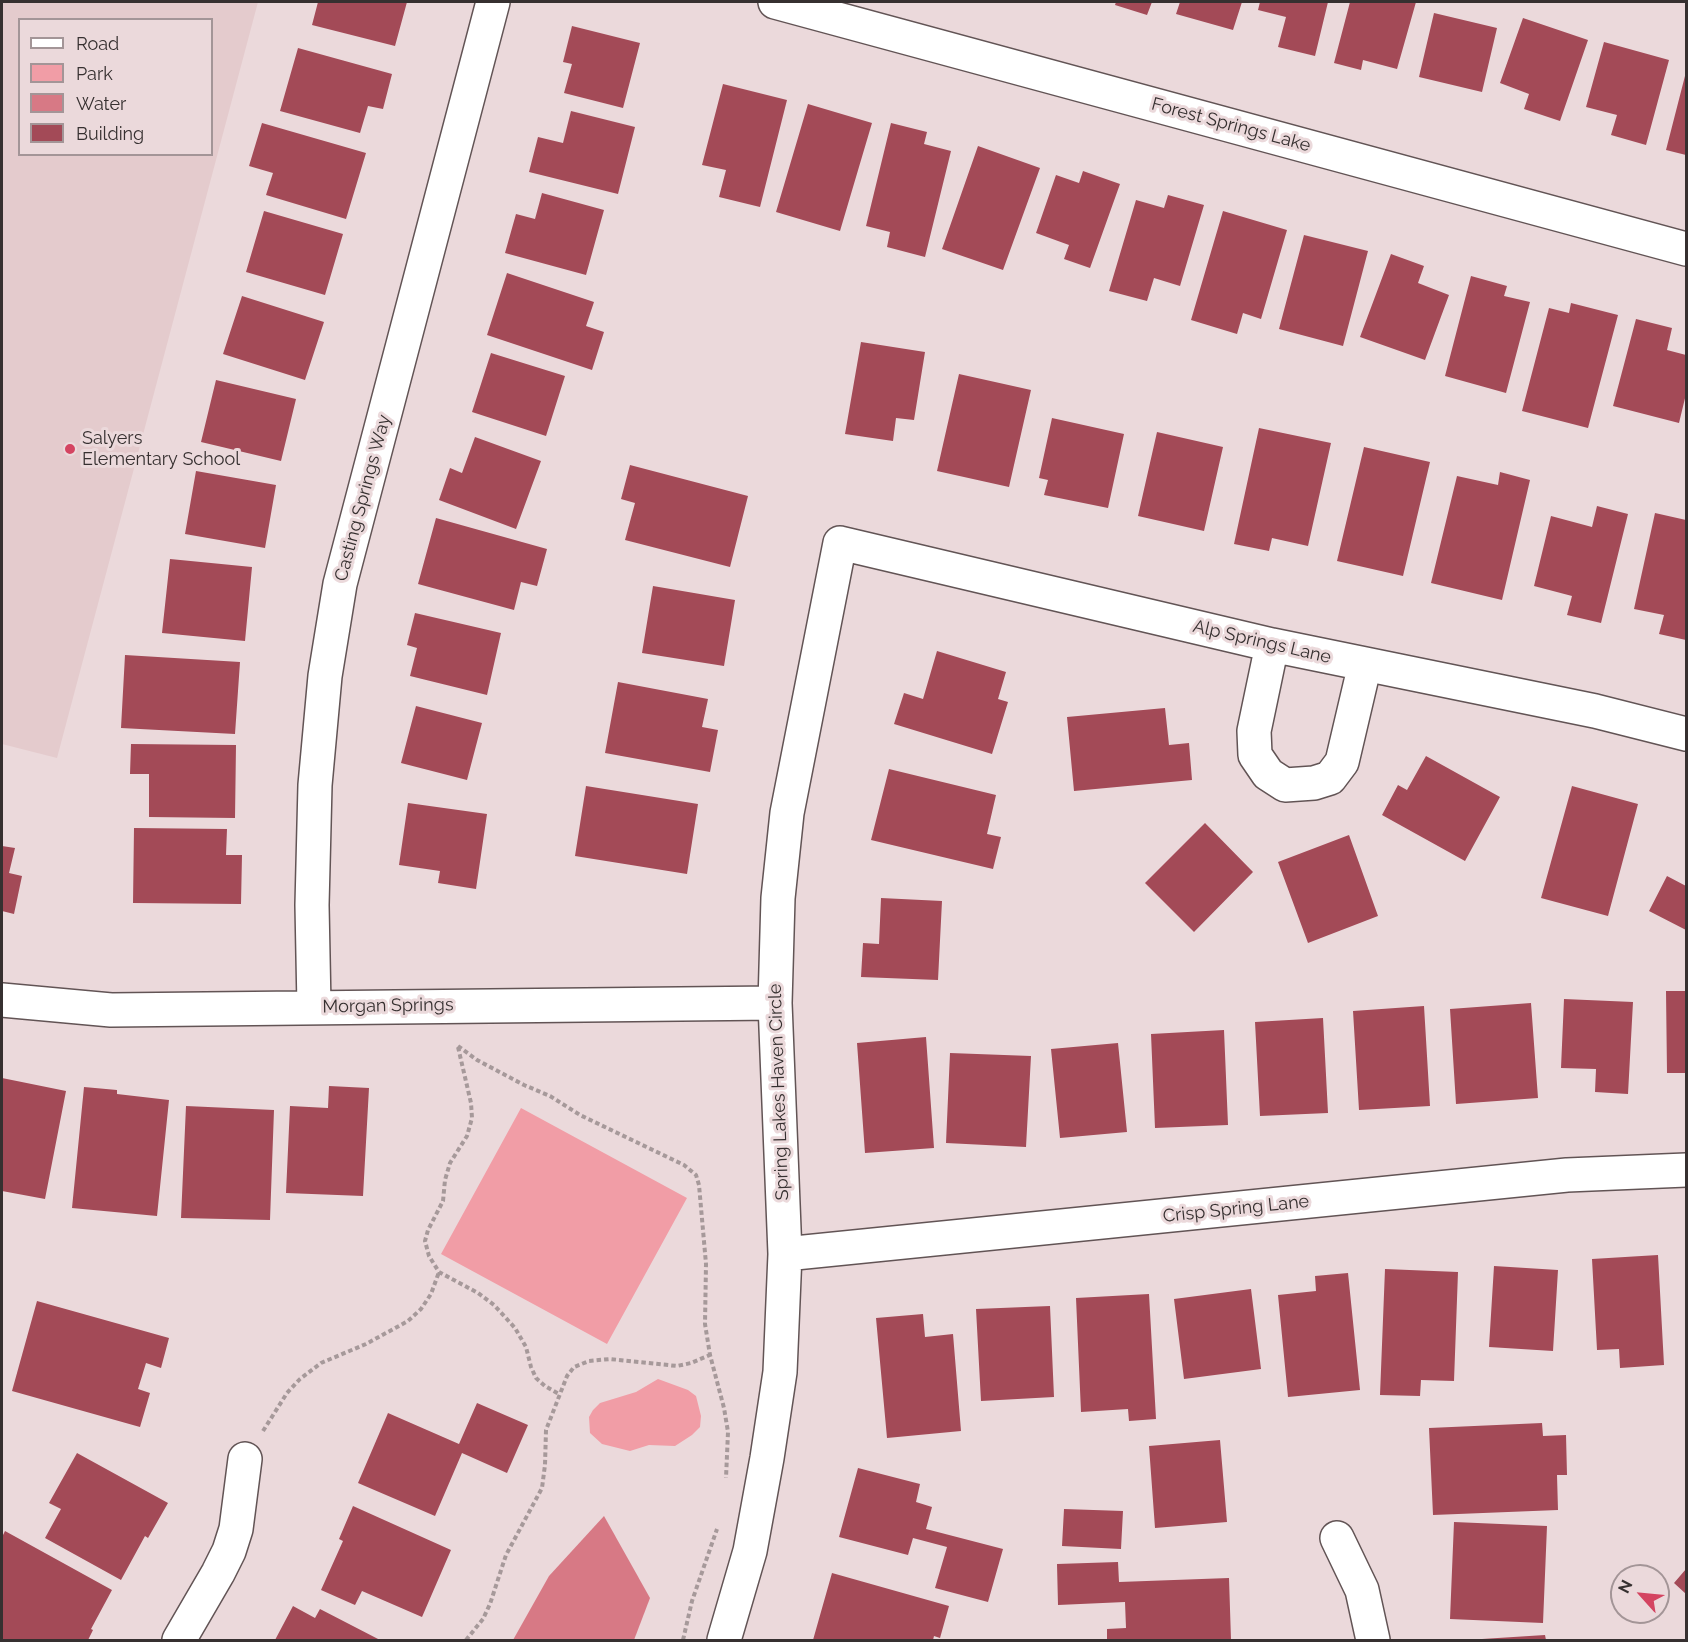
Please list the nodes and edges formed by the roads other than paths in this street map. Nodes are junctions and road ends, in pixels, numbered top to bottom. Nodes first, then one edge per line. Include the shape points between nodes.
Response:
1 (493, 2) edge
2 (775, 2) edge
3 (1686, 249) edge
4 (840, 543) joint
5 (1272, 645) junction
6 (1365, 664) junction
7 (1686, 734) edge
8 (2, 1000) edge
9 (775, 1003) junction
10 (314, 1007) junction
11 (1686, 1170) edge
12 (785, 1254) junction
13 (245, 1459) road end
14 (1337, 1538) dead end
15 (178, 1641) edge
16 (724, 1641) edge
17 (1373, 1641) edge

1 - 10 street, Casting Springs Way via 340,584 325,676 315,785
2 - 3 street, Forest Springs Lake
4 - 5 street, Alp Springs Lane
4 - 9 street, Spring Lakes Haven Circle via 787,813 778,898
5 - 6 street, Alp Springs Lane
5 - 6 street via 1254,731 1255,755 1268,774 1285,785 1330,778 1342,762
6 - 7 street, Alp Springs Lane via 1595,711
8 - 10 street, Morgan Springs via 111,1010
9 - 10 street, Morgan Springs
9 - 12 street, Spring Lakes Haven Circle
11 - 12 street, Crisp Spring Lane via 1567,1175
12 - 16 street, Spring Lakes Haven Circle via 780,1372 767,1458 750,1551
13 - 15 street via 236,1529 229,1551
14 - 17 street via 1362,1590

